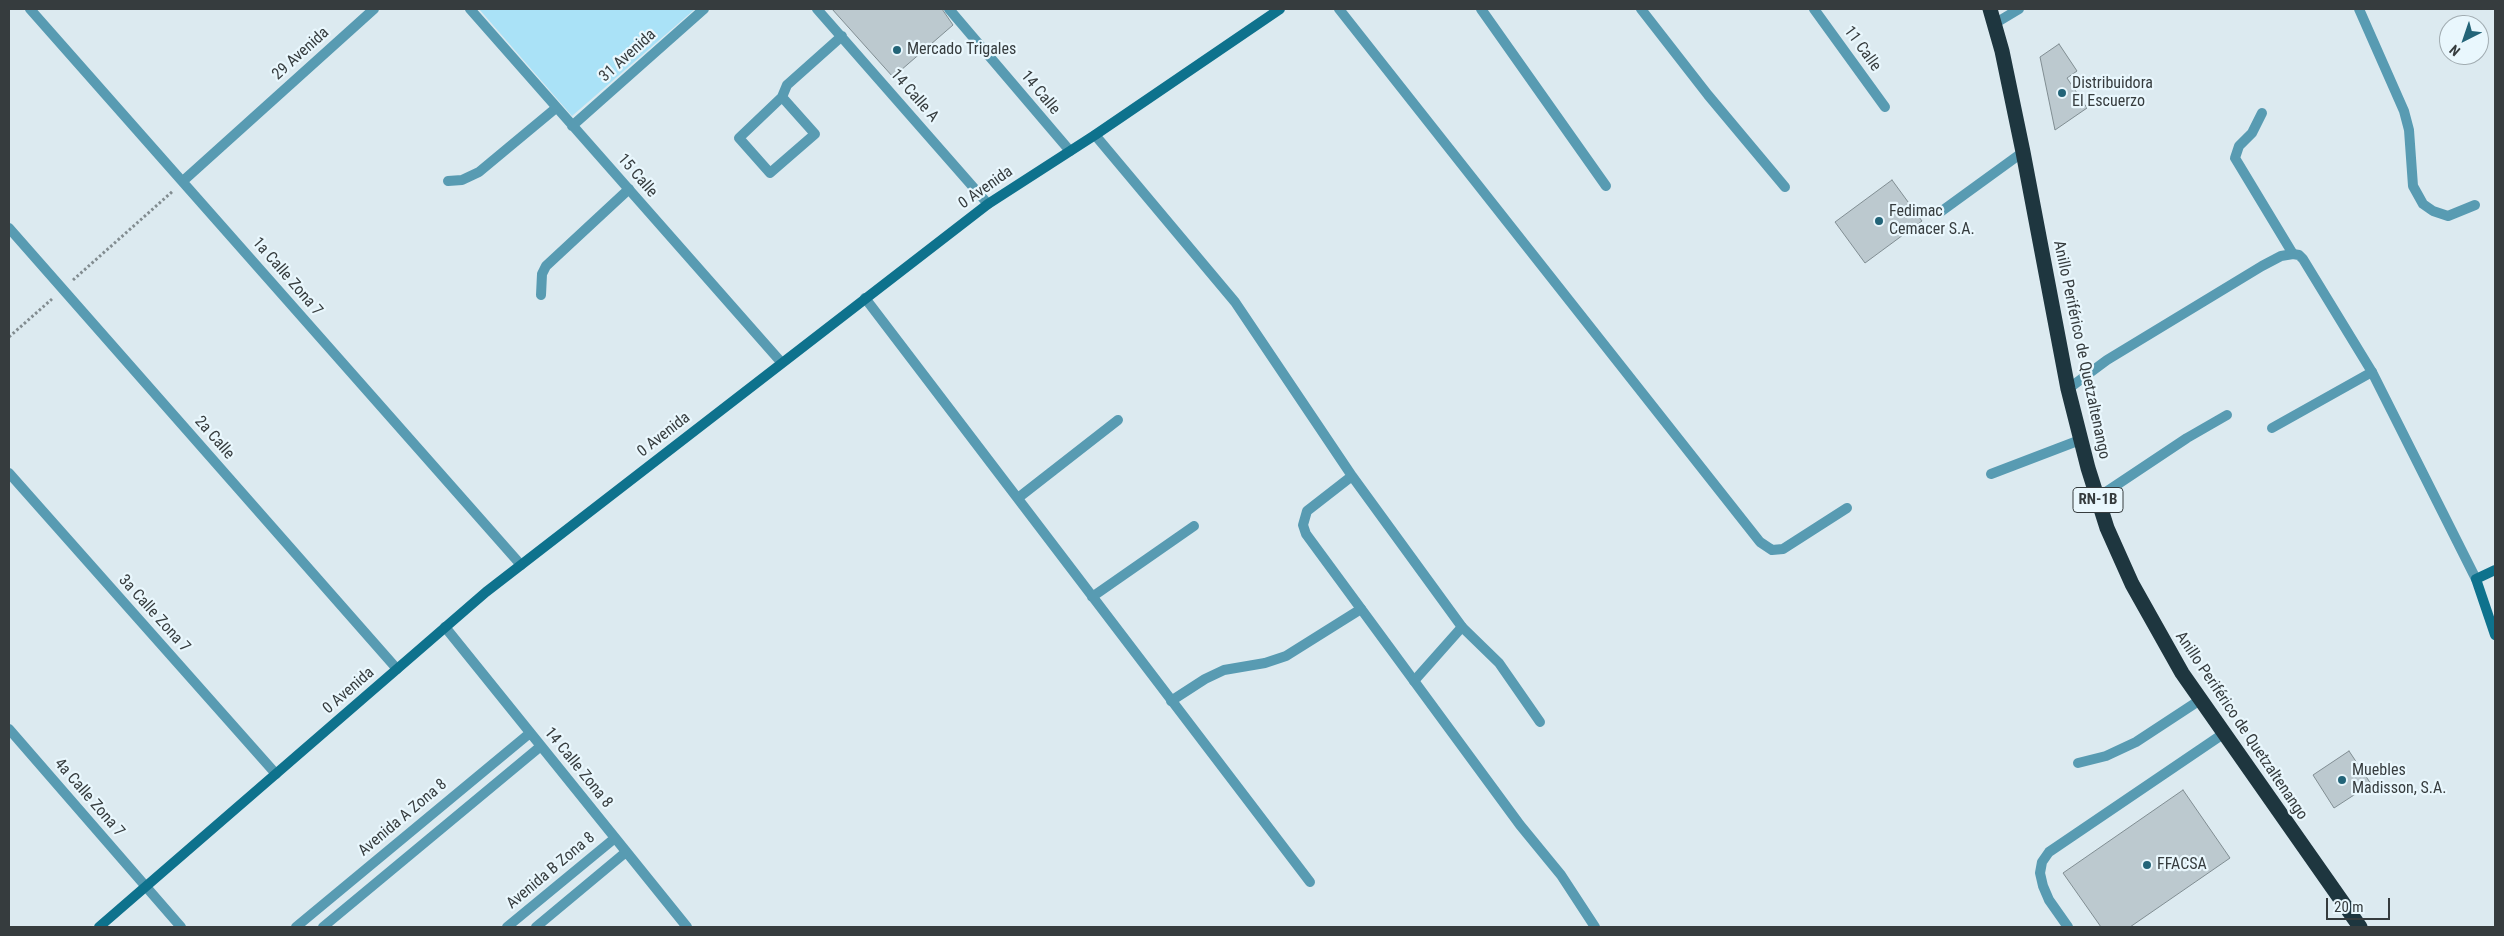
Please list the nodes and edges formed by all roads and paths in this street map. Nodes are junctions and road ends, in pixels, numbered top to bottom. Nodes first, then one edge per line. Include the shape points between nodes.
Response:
1 (30, 9) edge
2 (374, 9) edge
3 (470, 9) edge
4 (704, 9) edge
5 (817, 9) edge
6 (948, 9) edge
7 (1339, 9) edge
8 (1481, 9) edge
9 (1642, 9) edge
10 (1814, 9) edge
11 (1990, 9) edge
12 (2019, 9) edge
13 (2359, 9) edge
14 (1277, 10) edge
15 (1994, 24) junction
16 (842, 36) junction
17 (782, 97) junction
18 (1885, 107) dead end
19 (556, 108) junction
20 (2262, 114) dead end
21 (572, 126) junction
22 (1095, 135) junction
23 (1070, 151) junction
24 (2023, 152) junction
25 (183, 181) junction
26 (448, 182) dead end
27 (1606, 186) dead end
28 (1785, 187) dead end
29 (629, 190) junction
30 (988, 204) junction
31 (2475, 205) dead end
32 (1939, 213) dead end
33 (9, 228) edge
34 (2293, 254) junction
35 (63, 289) junction
36 (541, 295) dead end
37 (865, 298) junction
38 (9, 337) edge
39 (781, 362) junction
40 (2372, 372) junction
41 (2068, 389) junction
42 (2227, 415) dead end
43 (1118, 420) dead end
44 (2272, 428) dead end
45 (2080, 440) junction
46 (9, 474) edge
47 (1991, 474) dead end
48 (1352, 476) junction
49 (1018, 498) junction
50 (2097, 498) junction
51 (1847, 508) dead end
52 (1194, 526) dead end
53 (521, 565) junction
54 (2495, 570) edge
55 (2476, 580) junction
56 (1092, 597) junction
57 (1360, 609) junction
58 (1462, 626) junction
59 (445, 627) junction
60 (2495, 635) edge
61 (397, 669) junction
62 (1414, 681) junction
63 (2200, 700) junction
64 (1171, 701) junction
65 (1540, 722) dead end
66 (9, 729) edge
67 (530, 733) junction
68 (2223, 734) junction
69 (541, 746) junction
70 (2078, 763) dead end
71 (276, 774) junction
72 (615, 838) junction
73 (626, 852) junction
74 (1310, 882) dead end
75 (146, 886) junction
76 (2357, 926) edge
77 (99, 927) edge
78 (181, 927) edge
79 (296, 927) edge
80 (323, 927) edge
81 (507, 927) edge
82 (536, 927) edge
83 (687, 927) edge
84 (1595, 927) edge
85 (2068, 927) edge

1 - 25 street, 1a Calle Zona 7
2 - 25 street, 29 Avenida
3 - 19 street, 15 Calle
4 - 21 street, 31 Avenida
5 - 16 street, 14 Calle A
6 - 23 street, 14 Calle
7 - 51 street via 1760,542 1772,550 1783,549
8 - 27 street
9 - 28 street
10 - 18 street, 11 Calle
11 - 15 highway, Anillo Periférico de Quetzaltenango / RN-1B
12 - 15 street
13 - 31 street via 2404,111 2413,186 2423,204 2448,216
14 - 22 street, 0 Avenida
15 - 24 highway, Anillo Periférico de Quetzaltenango / RN-1B
16 - 17 street via 787,85
16 - 30 street, 14 Calle A
17 - 17 street via 815,134 770,173 739,138
19 - 21 street, 15 Calle
19 - 26 street via 479,172
20 - 34 street via 2252,133 2238,146 2235,158
21 - 29 street, 15 Calle
22 - 23 street, 0 Avenida
22 - 48 street via 1229,295
23 - 30 street, 0 Avenida
24 - 32 street
24 - 41 highway, Anillo Periférico de Quetzaltenango / RN-1B
25 - 35 path
25 - 53 street, 1a Calle Zona 7
29 - 36 street via 546,266 542,274
29 - 39 street, 15 Calle
30 - 37 street, 0 Avenida
33 - 35 street, 2a Calle
34 - 40 street via 2303,260
34 - 41 street via 2262,266 2107,360
35 - 38 path
35 - 61 street, 2a Calle
37 - 39 street, 0 Avenida
37 - 49 street
39 - 53 street, 0 Avenida
40 - 44 street
40 - 55 street
41 - 45 highway, Anillo Periférico de Quetzaltenango / RN-1B
42 - 50 street
43 - 49 street
45 - 47 street
45 - 50 highway, Anillo Periférico de Quetzaltenango / RN-1B
46 - 71 street, 3a Calle Zona 7
48 - 57 street via 1306,511 1303,525 1312,543
48 - 58 street
49 - 56 street
50 - 63 highway, Anillo Periférico de Quetzaltenango / RN-1B via 2132,584 2160,637
52 - 56 street
53 - 59 street, 0 Avenida
54 - 55 street
55 - 60 street
56 - 64 street
57 - 62 street
57 - 64 street via 1286,656 1224,670
58 - 62 street
58 - 65 street via 1499,663
59 - 61 street, 0 Avenida
59 - 67 street, 14 Calle Zona 8
61 - 71 street, 0 Avenida
62 - 84 street via 1520,826 1561,875
63 - 68 highway, Anillo Periférico de Quetzaltenango / RN-1B
63 - 70 street via 2136,742 2106,756
64 - 74 street
66 - 75 street, 4a Calle Zona 7
67 - 69 street, 14 Calle Zona 8
67 - 79 street, Avenida A Zona 8
68 - 76 highway, Anillo Periférico de Quetzaltenango / RN-1B
68 - 85 street via 2049,852 2040,873 2043,886
69 - 72 street, 14 Calle Zona 8
69 - 80 street, Avenida A Zona 8
71 - 75 street, 0 Avenida
72 - 73 street, 14 Calle Zona 8
72 - 81 street, Avenida B Zona 8
73 - 82 street, Avenida B Zona 8
73 - 83 street, 14 Calle Zona 8
75 - 77 street, 0 Avenida
75 - 78 street, 4a Calle Zona 7

